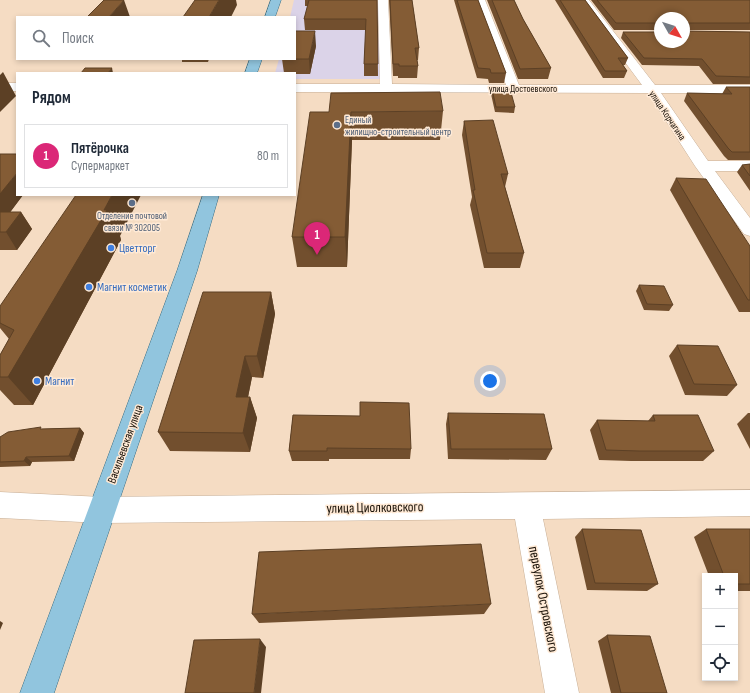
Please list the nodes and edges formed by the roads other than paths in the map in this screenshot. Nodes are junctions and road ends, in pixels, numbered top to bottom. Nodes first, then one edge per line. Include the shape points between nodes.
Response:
1 (276, 0) edge
2 (383, 0) edge
3 (480, 0) edge
4 (584, 0) edge
5 (270, 16) edge
6 (610, 34) junction
7 (624, 34) edge
8 (256, 60) edge
9 (251, 72) edge
10 (0, 87) edge
11 (16, 87) edge
12 (296, 88) edge
13 (386, 88) junction
14 (514, 88) junction
15 (651, 88) junction
16 (750, 89) edge
17 (703, 166) junction
18 (750, 166) edge
19 (211, 196) edge
20 (748, 225) edge
21 (750, 503) edge
22 (0, 505) edge
23 (526, 505) junction
24 (102, 510) junction
25 (37, 693) edge
26 (562, 693) edge

1 - 5 main road
2 - 13 street
3 - 14 street
4 - 6 street, улица Корчагина
6 - 7 street
6 - 15 street, улица Корчагина
8 - 9 main road
10 - 11 street
12 - 13 street, улица Достоевского
13 - 14 street, улица Достоевского
14 - 15 street, улица Достоевского
15 - 16 street, улица Достоевского
15 - 17 street, улица Корчагина
17 - 18 street
17 - 20 street, улица Корчагина
19 - 24 main road, Васильевская улица via 187,271
21 - 23 street, улица Циолковского
22 - 24 street, улица Циолковского
23 - 24 street, улица Циолковского
23 - 26 street, переулок Островского
24 - 25 main road, Васильевская улица

